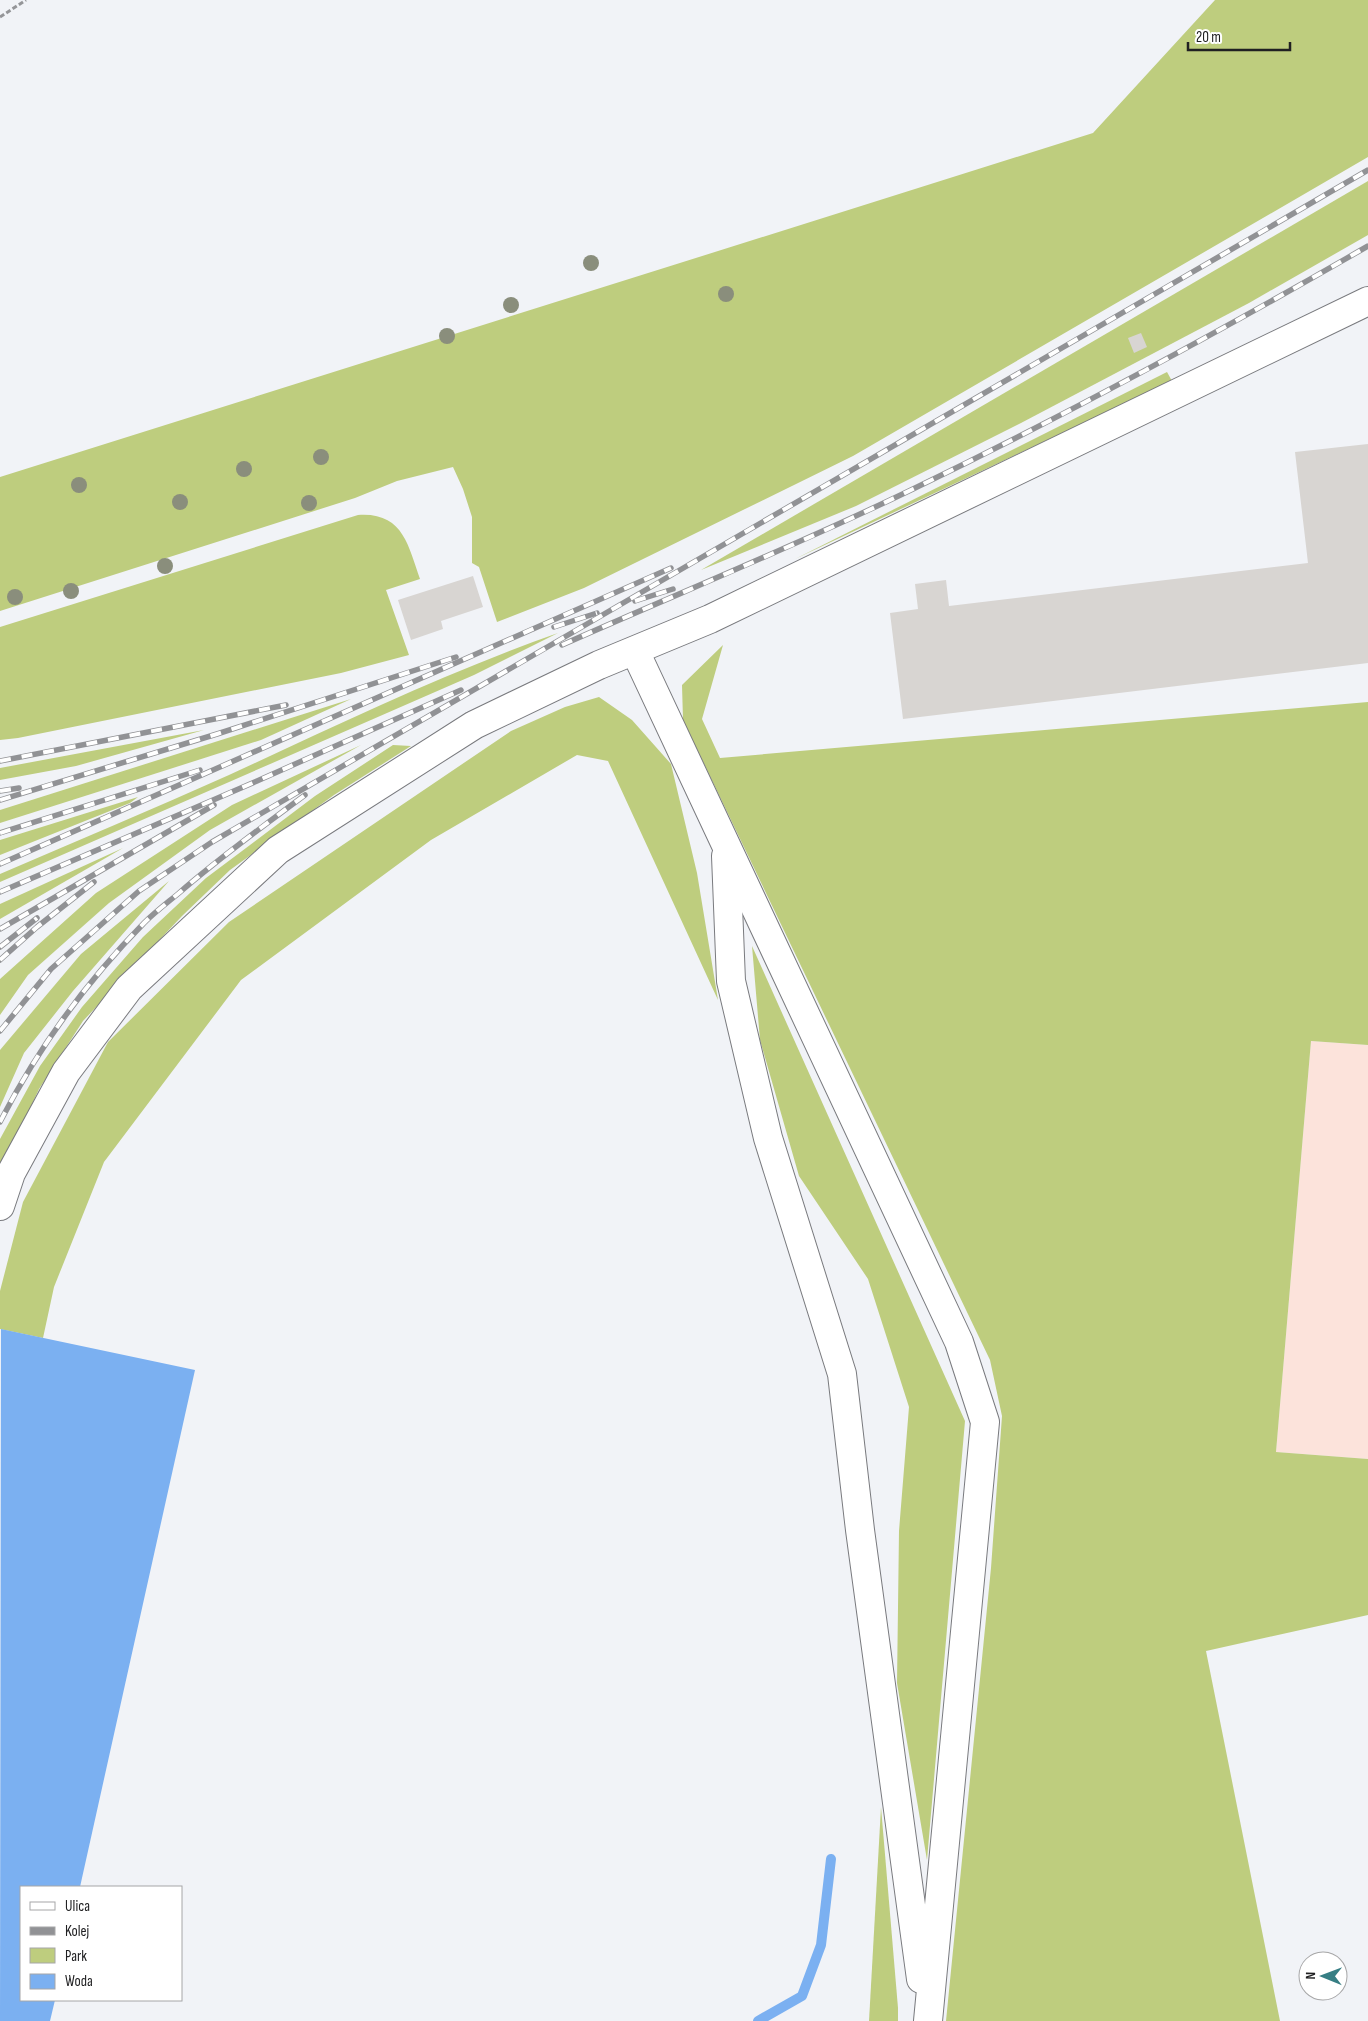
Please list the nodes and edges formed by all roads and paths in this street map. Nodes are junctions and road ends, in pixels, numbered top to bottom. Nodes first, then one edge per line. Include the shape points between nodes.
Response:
1 (26, 0) edge
2 (0, 17) edge
3 (1368, 301) edge
4 (635, 651) junction
5 (725, 844) junction
6 (0, 1206) edge
7 (927, 2021) edge

1 - 2 path
3 - 4 lane via 710,619
4 - 5 lane
4 - 6 lane via 474,725 278,850 129,988 66,1072 11,1173
5 - 7 lane via 731,981 768,1138 842,1374
5 - 7 lane via 959,1342 985,1422

